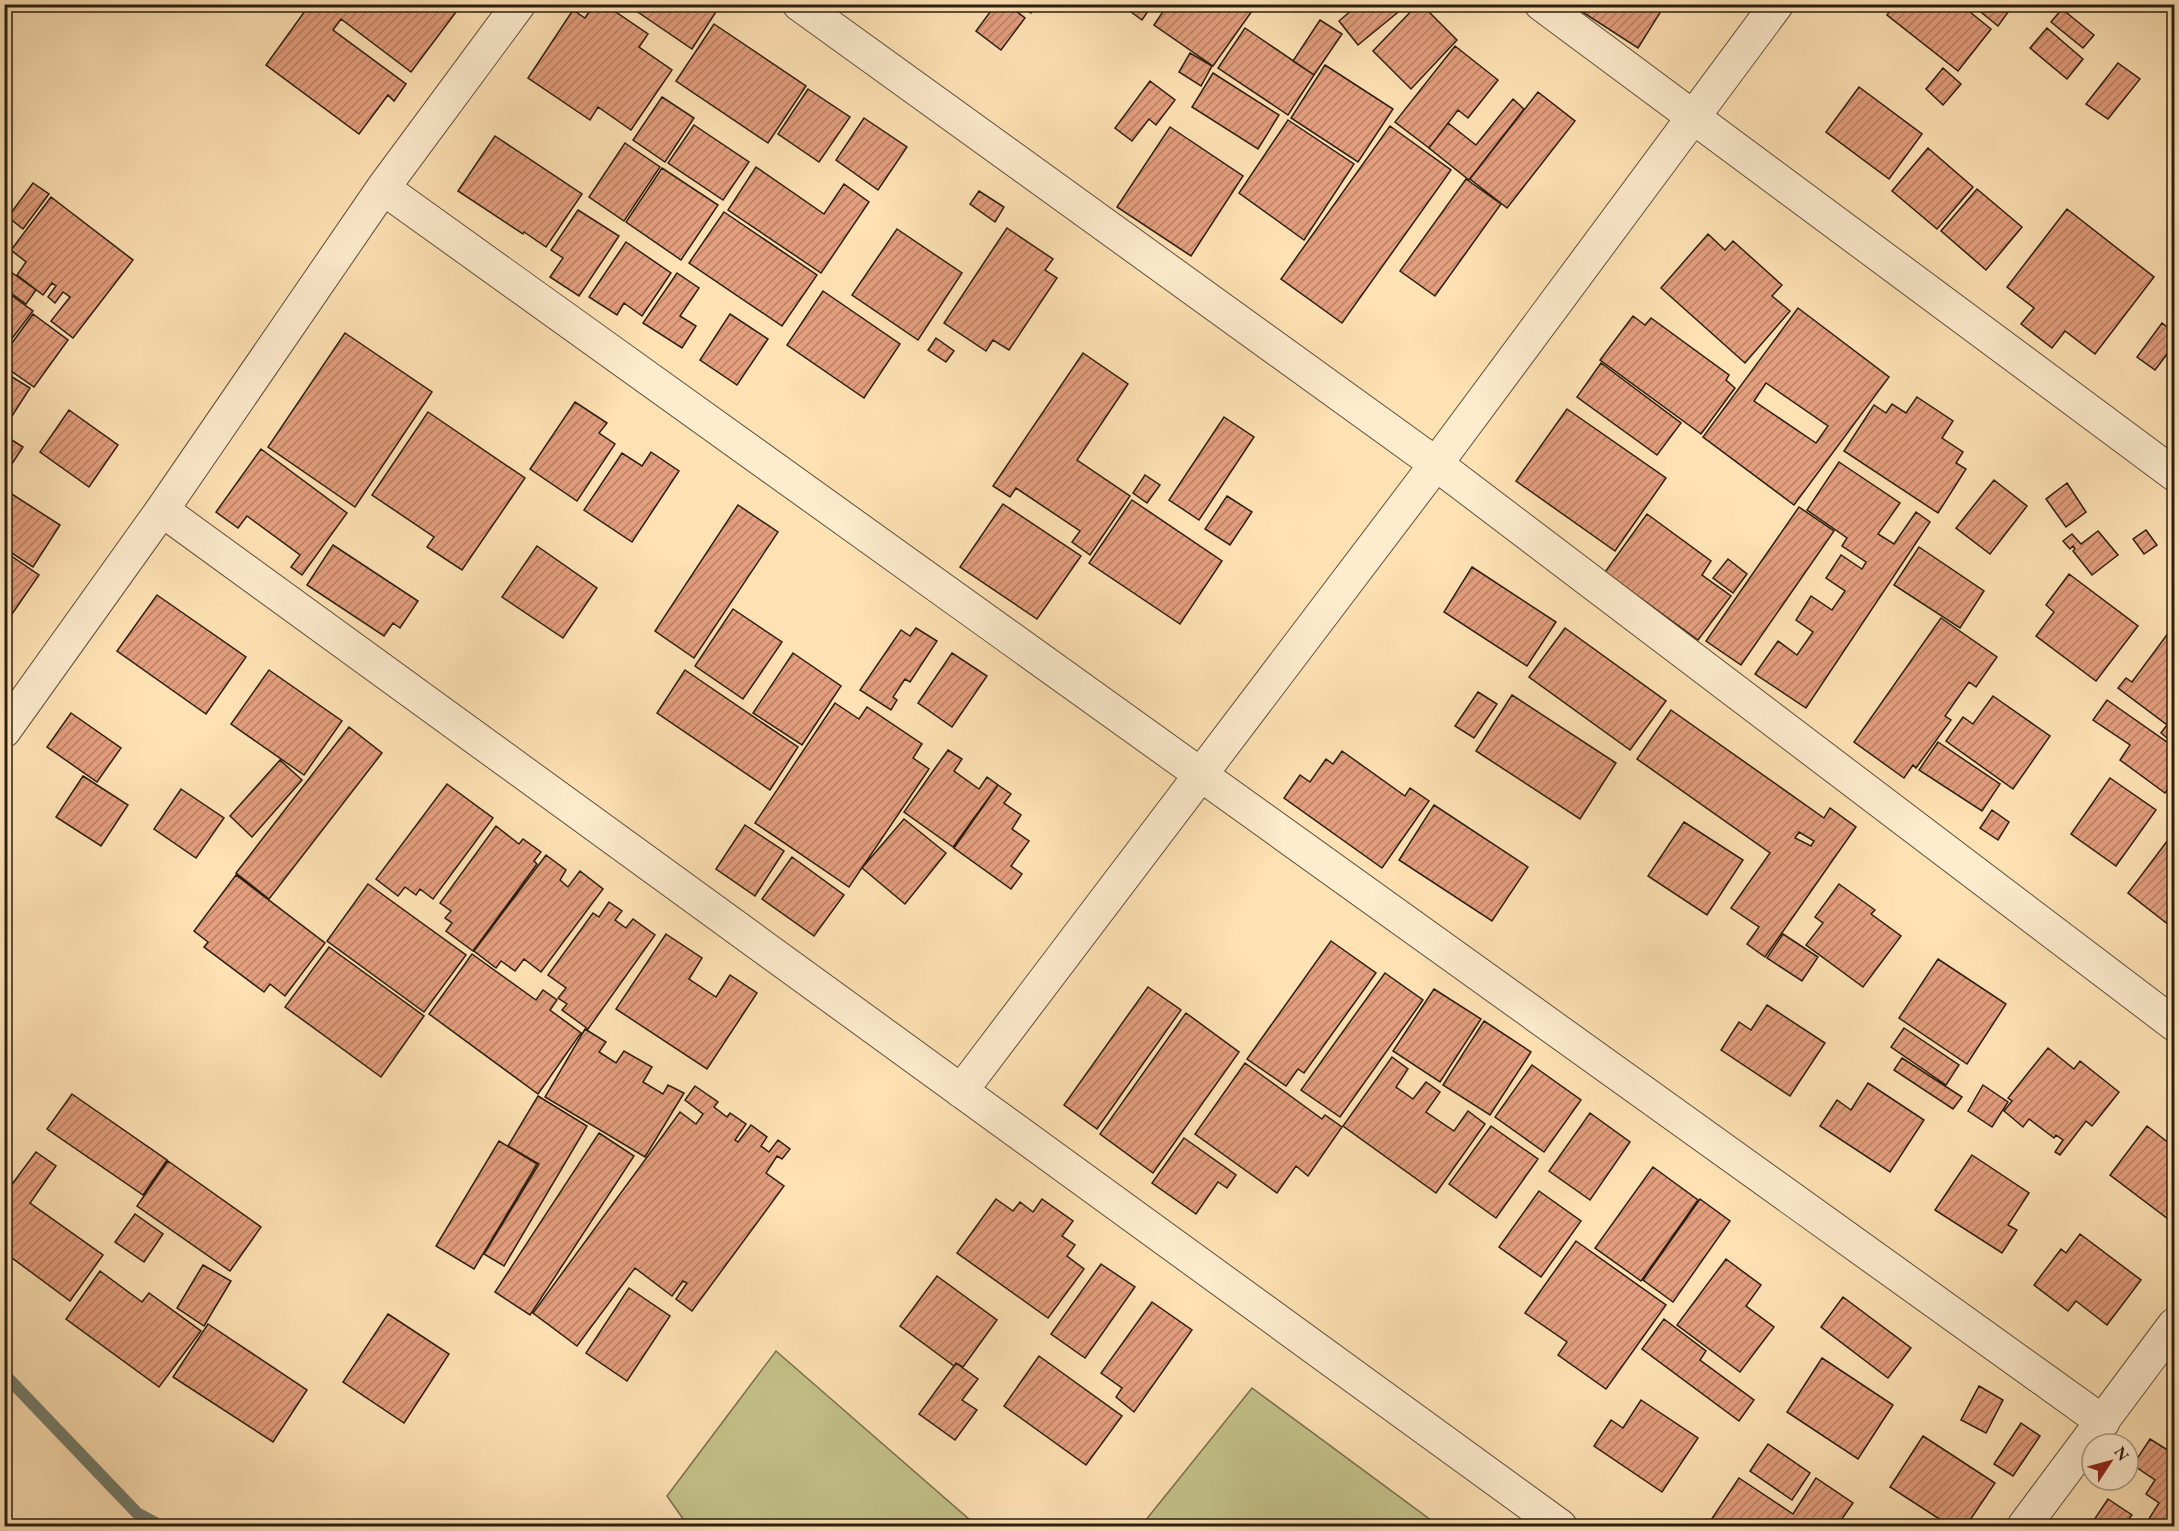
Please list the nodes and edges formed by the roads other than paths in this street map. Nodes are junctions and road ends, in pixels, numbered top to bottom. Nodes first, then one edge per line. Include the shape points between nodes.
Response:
1 (519, 4) edge
2 (799, 4) edge
3 (1541, 4) edge
4 (1777, 4) edge
5 (1694, 118) junction
6 (383, 188) junction
7 (1436, 464) junction
8 (2175, 474) edge
9 (162, 510) junction
10 (4, 731) edge
11 (1201, 774) junction
12 (2175, 1024) edge
13 (961, 1091) junction
14 (2175, 1325) edge
15 (2103, 1422) junction
16 (1560, 1527) edge
17 (2024, 1527) edge

1 - 6 street
2 - 7 street
3 - 5 street
4 - 5 street
5 - 7 street
5 - 8 street
6 - 9 street
6 - 11 street
7 - 11 street
7 - 12 street
9 - 10 street
9 - 13 street
11 - 13 street
11 - 15 street
13 - 16 street
14 - 15 street
15 - 17 street

